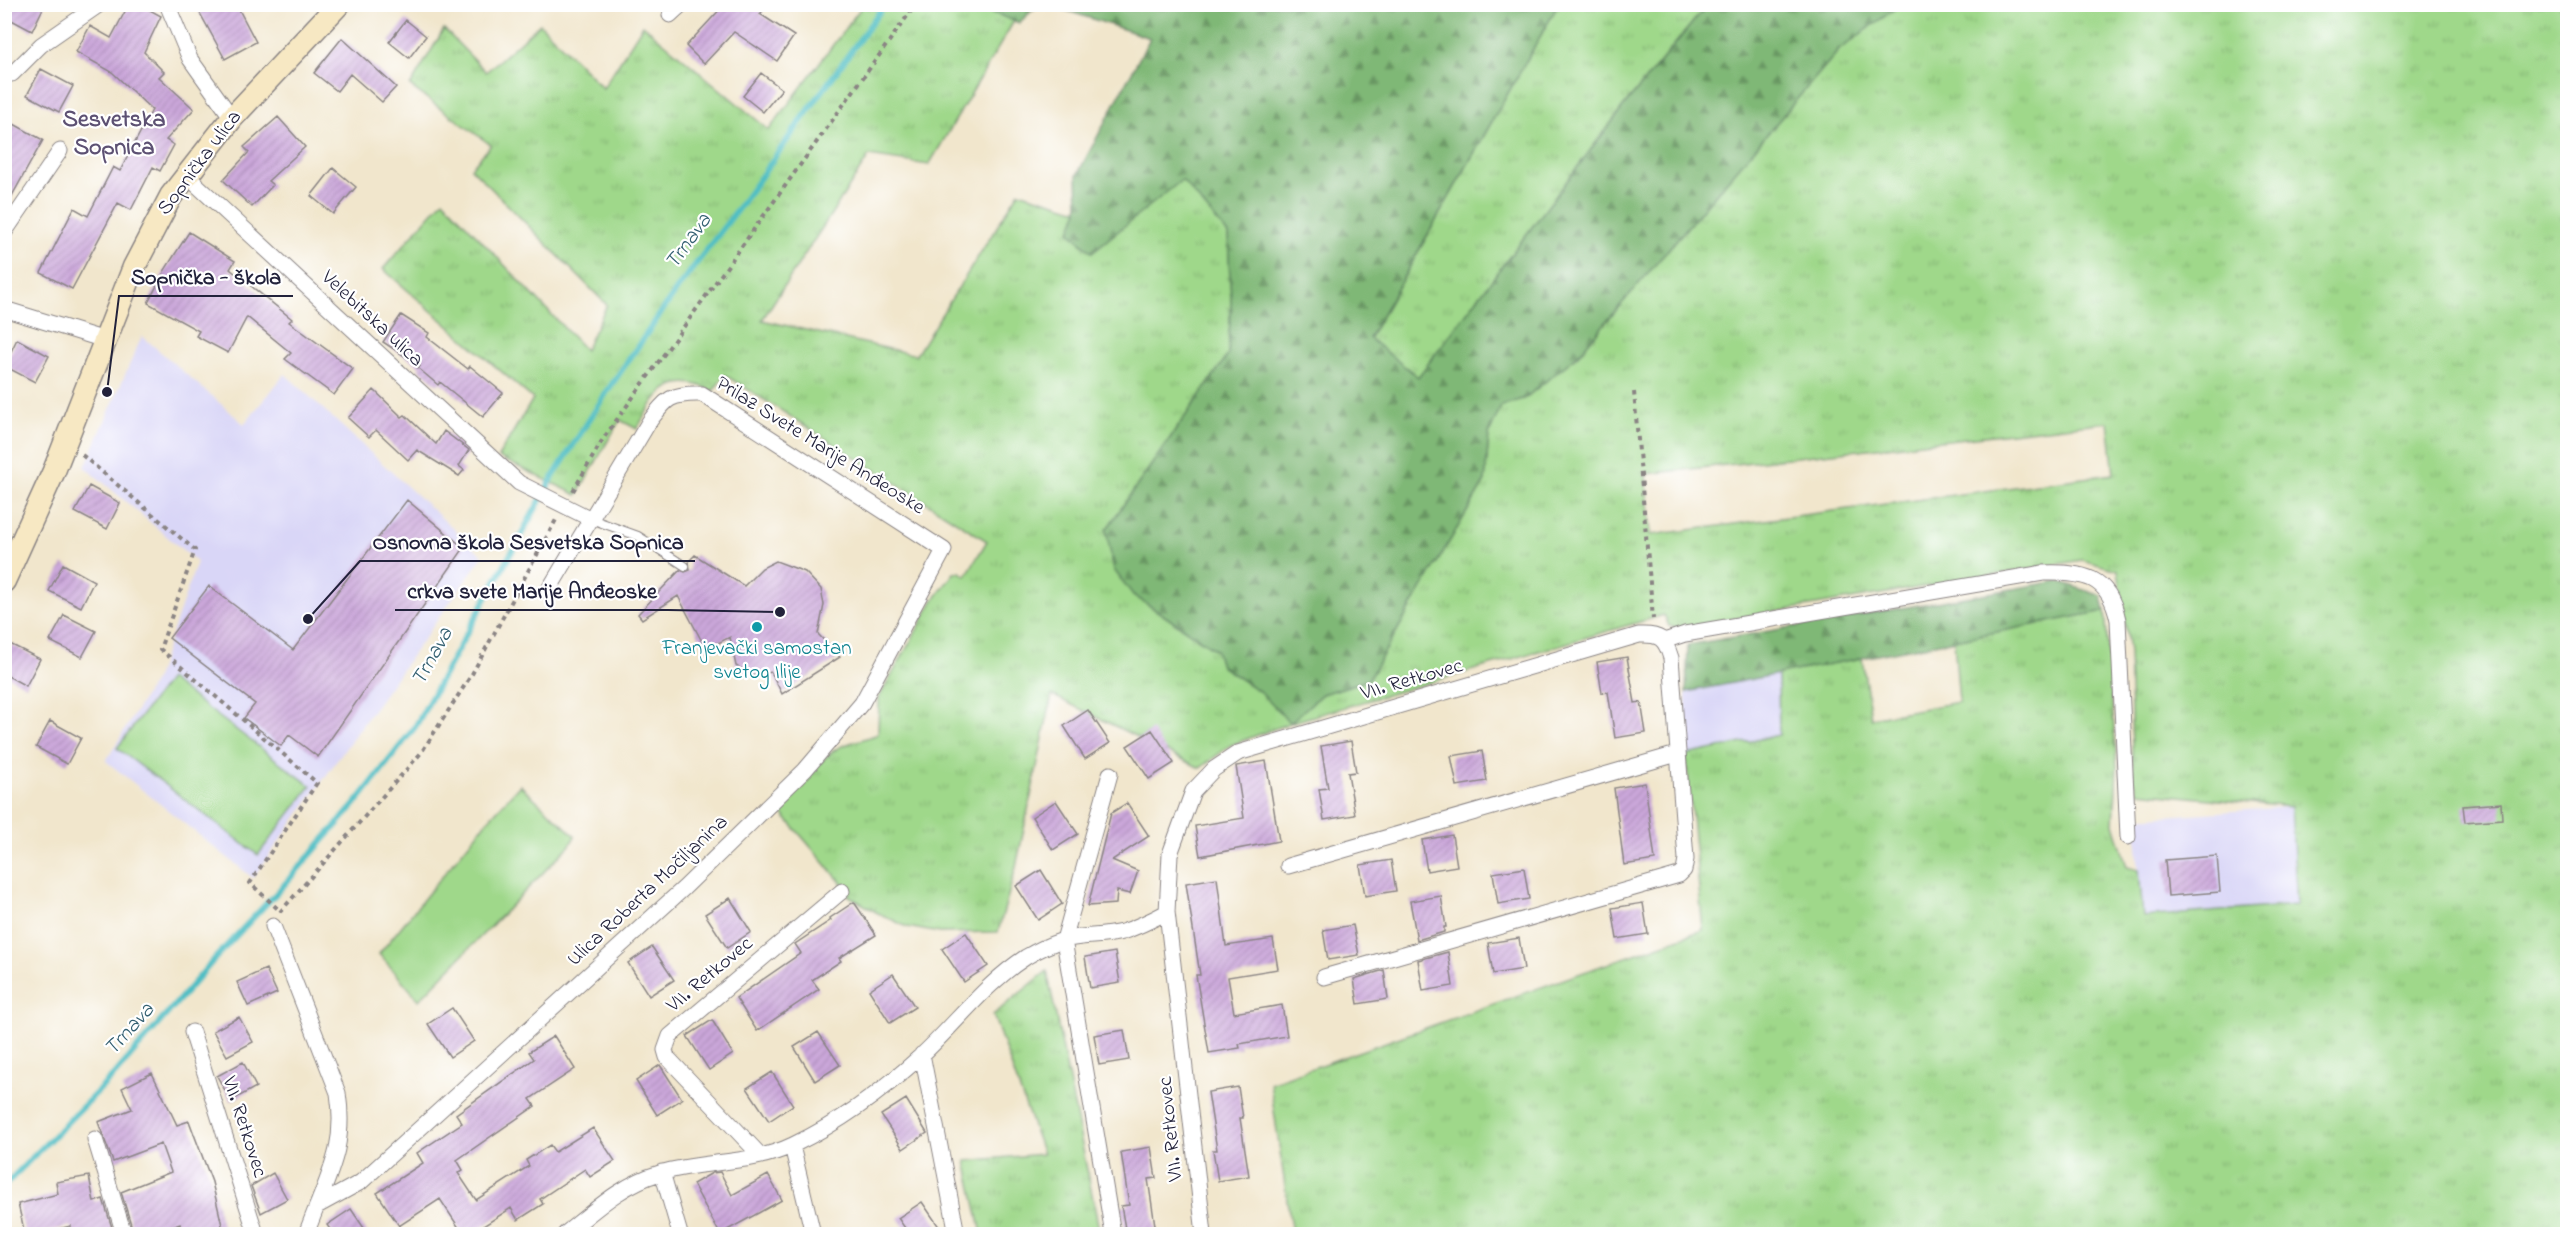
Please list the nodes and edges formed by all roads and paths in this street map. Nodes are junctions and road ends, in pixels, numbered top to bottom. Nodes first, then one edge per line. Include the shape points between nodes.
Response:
1 (100, 4) edge
2 (167, 4) edge
3 (339, 4) edge
4 (916, 4) edge
5 (12, 74) dead end
6 (232, 117) junction
7 (60, 151) dead end
8 (186, 175) junction
9 (4, 232) edge
10 (4, 309) edge
11 (105, 340) junction
12 (1634, 392) dead end
13 (80, 454) dead end
14 (560, 505) junction
15 (591, 519) junction
16 (944, 550) joint
17 (685, 566) dead end
18 (4, 581) edge
19 (548, 591) dead end
20 (1659, 638) junction
21 (1677, 754) junction
22 (1110, 774) dead end
23 (2128, 837) dead end
24 (1288, 866) dead end
25 (842, 891) dead end
26 (281, 911) junction
27 (1167, 912) junction
28 (273, 926) joint
29 (1064, 940) junction
30 (1324, 977) dead end
31 (192, 1032) dead end
32 (922, 1054) junction
33 (95, 1139) dead end
34 (792, 1146) junction
35 (760, 1155) junction
36 (662, 1172) junction
37 (318, 1206) junction
38 (124, 1234) edge
39 (256, 1234) edge
40 (306, 1234) edge
41 (566, 1234) edge
42 (680, 1234) edge
43 (813, 1234) edge
44 (957, 1234) edge
45 (1113, 1234) edge
46 (1204, 1234) edge

1 - 5 street via 41,45
2 - 6 street via 190,59
3 - 6 street, Sopnička ulica
4 - 14 path via 603,439
6 - 8 street, Sopnička ulica
7 - 9 street
8 - 11 street, Sopnička ulica via 152,229
8 - 14 street, Velebitska ulica via 519,483
10 - 11 street
11 - 18 street, Sopnička ulica via 54,471
12 - 20 path
13 - 26 path via 195,550 160,649 316,783 250,883
14 - 15 street
14 - 26 path via 472,675 421,753
15 - 16 street, Prilaz Svete Marije Anđeoske via 664,402 682,393 702,394
15 - 17 lane via 638,536
15 - 19 street, Prilaz Svete Marije Anđeoske
16 - 37 street, Ulica Roberta Močiljanina via 862,703 805,770 684,888 360,1182
20 - 21 street via 1671,658
20 - 23 street, VII. Retkovec via 2043,573 2072,573 2093,579 2107,589 2118,620
20 - 27 street, VII. Retkovec via 1639,635 1238,753 1214,769 1193,791 1170,854
21 - 24 street
21 - 30 street via 1686,859 1679,875
22 - 29 street
25 - 35 street, VII. Retkovec via 666,1043 667,1057
26 - 28 path
27 - 29 street via 1121,932
27 - 46 street, VII. Retkovec
28 - 37 street via 338,1093 342,1119 337,1152
29 - 32 street via 1026,957 971,1004
29 - 45 street
31 - 39 street, VII. Retkovec
32 - 34 street via 848,1112
32 - 44 street
33 - 38 street
34 - 35 street
34 - 43 street
35 - 36 street
36 - 41 street via 623,1188
36 - 42 street
37 - 40 street

